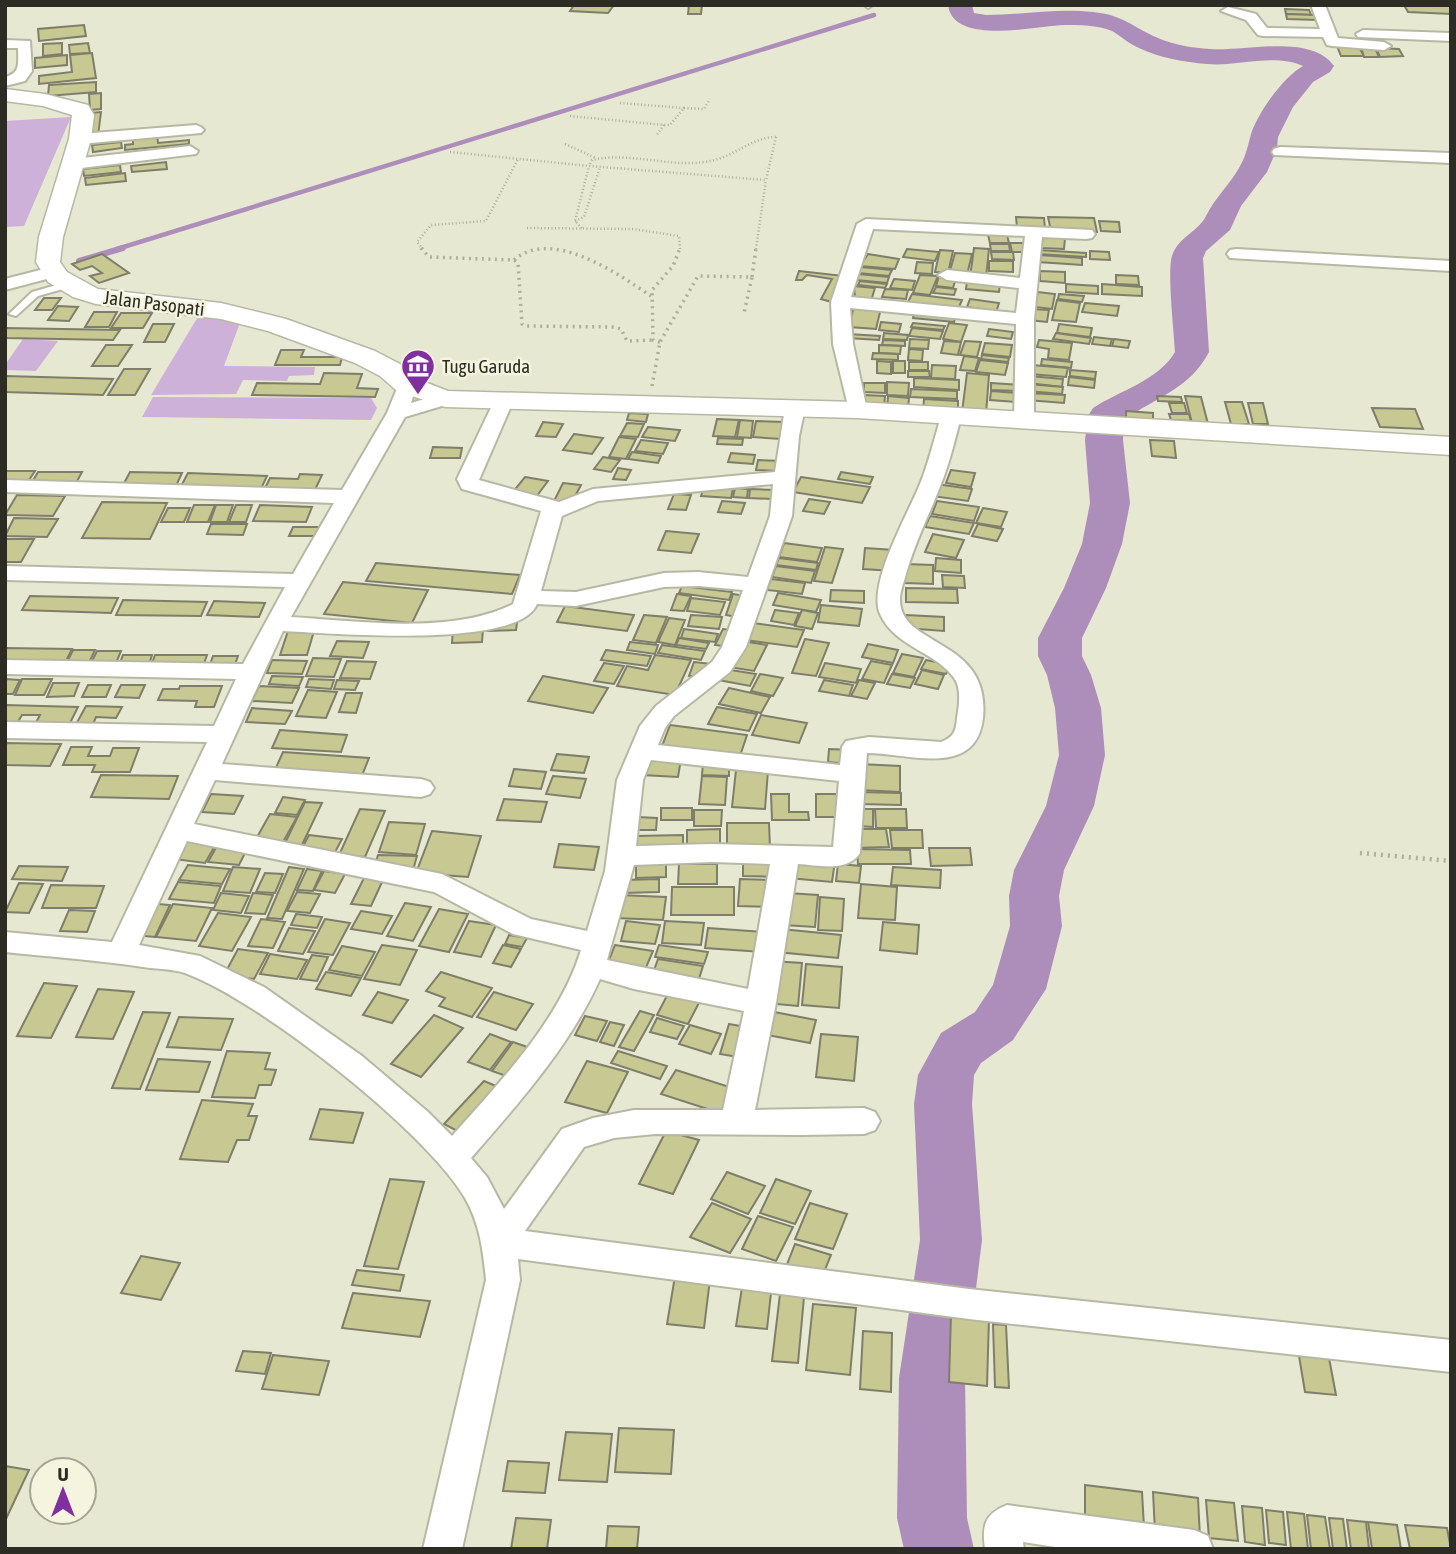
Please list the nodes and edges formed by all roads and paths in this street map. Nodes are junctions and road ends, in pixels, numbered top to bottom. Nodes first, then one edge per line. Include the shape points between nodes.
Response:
1 (1318, 5) edge
2 (1228, 11) dead end
3 (1327, 33) junction
4 (1361, 34) dead end
5 (1451, 37) edge
6 (5, 44) edge
7 (1384, 46) dead end
8 (5, 82) edge
9 (5, 95) edge
10 (710, 99) dead end
11 (620, 103) dead end
12 (684, 108) junction
13 (569, 116) dead end
14 (664, 125) junction
15 (196, 130) dead end
16 (656, 136) dead end
17 (80, 139) junction
18 (565, 144) dead end
19 (190, 151) dead end
20 (450, 152) dead end
21 (1280, 152) dead end
22 (597, 158) junction
23 (1441, 158) edge
24 (518, 159) junction
25 (73, 163) junction
26 (589, 166) junction
27 (600, 167) junction
28 (766, 180) junction
29 (575, 221) junction
30 (527, 228) dead end
31 (582, 228) junction
32 (1034, 231) junction
33 (1086, 234) dead end
34 (1236, 254) dead end
35 (514, 260) junction
36 (1451, 266) edge
37 (947, 275) dead end
38 (752, 277) junction
39 (60, 278) junction
40 (1028, 284) junction
41 (5, 285) edge
42 (651, 296) junction
43 (840, 302) junction
44 (744, 313) dead end
45 (13, 314) dead end
46 (1025, 319) junction
47 (653, 340) junction
48 (660, 342) junction
49 (407, 385) junction
50 (446, 399) junction
51 (504, 399) junction
52 (648, 404) junction
53 (795, 408) junction
54 (857, 410) junction
55 (397, 413) junction
56 (951, 417) junction
57 (1024, 421) junction
58 (1451, 446) edge
59 (785, 477) junction
60 (5, 486) edge
61 (350, 497) junction
62 (552, 512) junction
63 (5, 573) edge
64 (301, 581) junction
65 (758, 585) junction
66 (530, 597) junction
67 (276, 623) junction
68 (5, 667) edge
69 (251, 672) junction
70 (5, 730) edge
71 (220, 734) junction
72 (642, 751) junction
73 (206, 771) junction
74 (852, 774) junction
75 (421, 788) dead end
76 (177, 830) junction
77 (1360, 853) dead end
78 (787, 855) junction
79 (621, 856) junction
80 (1451, 861) edge
81 (5, 943) edge
82 (121, 953) junction
83 (594, 955) junction
84 (761, 1003) junction
85 (864, 1121) dead end
86 (736, 1123) junction
87 (452, 1158) junction
88 (499, 1242) junction
89 (969, 1304) joint
90 (1451, 1356) edge
91 (442, 1549) edge
92 (1005, 1549) edge
93 (1194, 1549) edge

1 - 3 street
2 - 3 street via 1251,17 1263,32
3 - 7 street via 1335,43
4 - 5 street
6 - 8 street via 25,44 25,71 20,78
9 - 17 street via 80,110
10 - 12 path via 704,109
11 - 12 path
12 - 14 path via 670,125
13 - 14 path
14 - 16 path
15 - 17 street
17 - 25 street
18 - 22 path
19 - 25 street
20 - 24 path
21 - 23 street
22 - 26 path
22 - 28 path via 708,162 776,136
24 - 26 path
24 - 35 path via 486,221 435,224 427,227 417,243 429,257
25 - 39 street via 58,207 48,262
26 - 27 path
26 - 29 path
27 - 28 path
27 - 29 path via 584,217
28 - 38 path
29 - 31 path
30 - 31 path
31 - 42 path via 679,236 671,271
32 - 33 street
32 - 40 street
32 - 43 street via 866,224
34 - 36 street
35 - 42 path via 525,252 572,252 590,258
35 - 47 path via 525,326 614,327 632,343
37 - 40 street
38 - 44 path
38 - 48 path via 698,276
39 - 41 street
39 - 45 lane
39 - 49 street, Jalan Pasopati via 96,296 244,315 365,357
40 - 46 street
42 - 47 path
43 - 46 street
43 - 54 street via 843,344
46 - 57 street
47 - 48 path
48 - 52 path
49 - 50 street, Jalan Pasopati
49 - 55 street
50 - 51 street, Jalan Pasopati
50 - 55 street
51 - 52 street, Jalan Pasopati
51 - 62 street via 467,479 470,484 548,505
52 - 53 street, Jalan Pasopati
53 - 54 street, Jalan Pasopati
53 - 59 street
54 - 56 street, Jalan Pasopati
55 - 61 street
56 - 57 street, Jalan Pasopati
56 - 74 street via 933,480 905,539 887,600 897,623 967,679 972,728 955,745 937,751 857,746
57 - 58 street, Jalan Pasopati
59 - 62 street via 593,495
59 - 65 street via 781,516
60 - 61 street
61 - 64 street
62 - 66 street
63 - 64 street
64 - 67 street
65 - 66 street via 664,580 576,599
65 - 72 street via 734,647 721,667 666,710
66 - 67 street via 515,615 467,627
67 - 69 street
68 - 69 street
69 - 71 street
70 - 71 street
71 - 73 street
72 - 74 street
72 - 79 street via 630,780
73 - 75 street
73 - 76 street
74 - 78 street via 846,853 839,857
76 - 82 street
76 - 83 street via 442,884 523,927
77 - 80 path
78 - 79 street
78 - 84 street
79 - 83 street
81 - 82 street
82 - 87 street via 190,963 253,995 351,1064
83 - 84 street via 634,978
83 - 87 street via 574,1003 511,1091
84 - 86 street
85 - 86 street
86 - 88 street via 617,1123 573,1138
87 - 88 street via 475,1186
88 - 89 street
88 - 91 street via 503,1280 498,1313
89 - 90 street
92 - 93 street via 1001,1534 1007,1523

